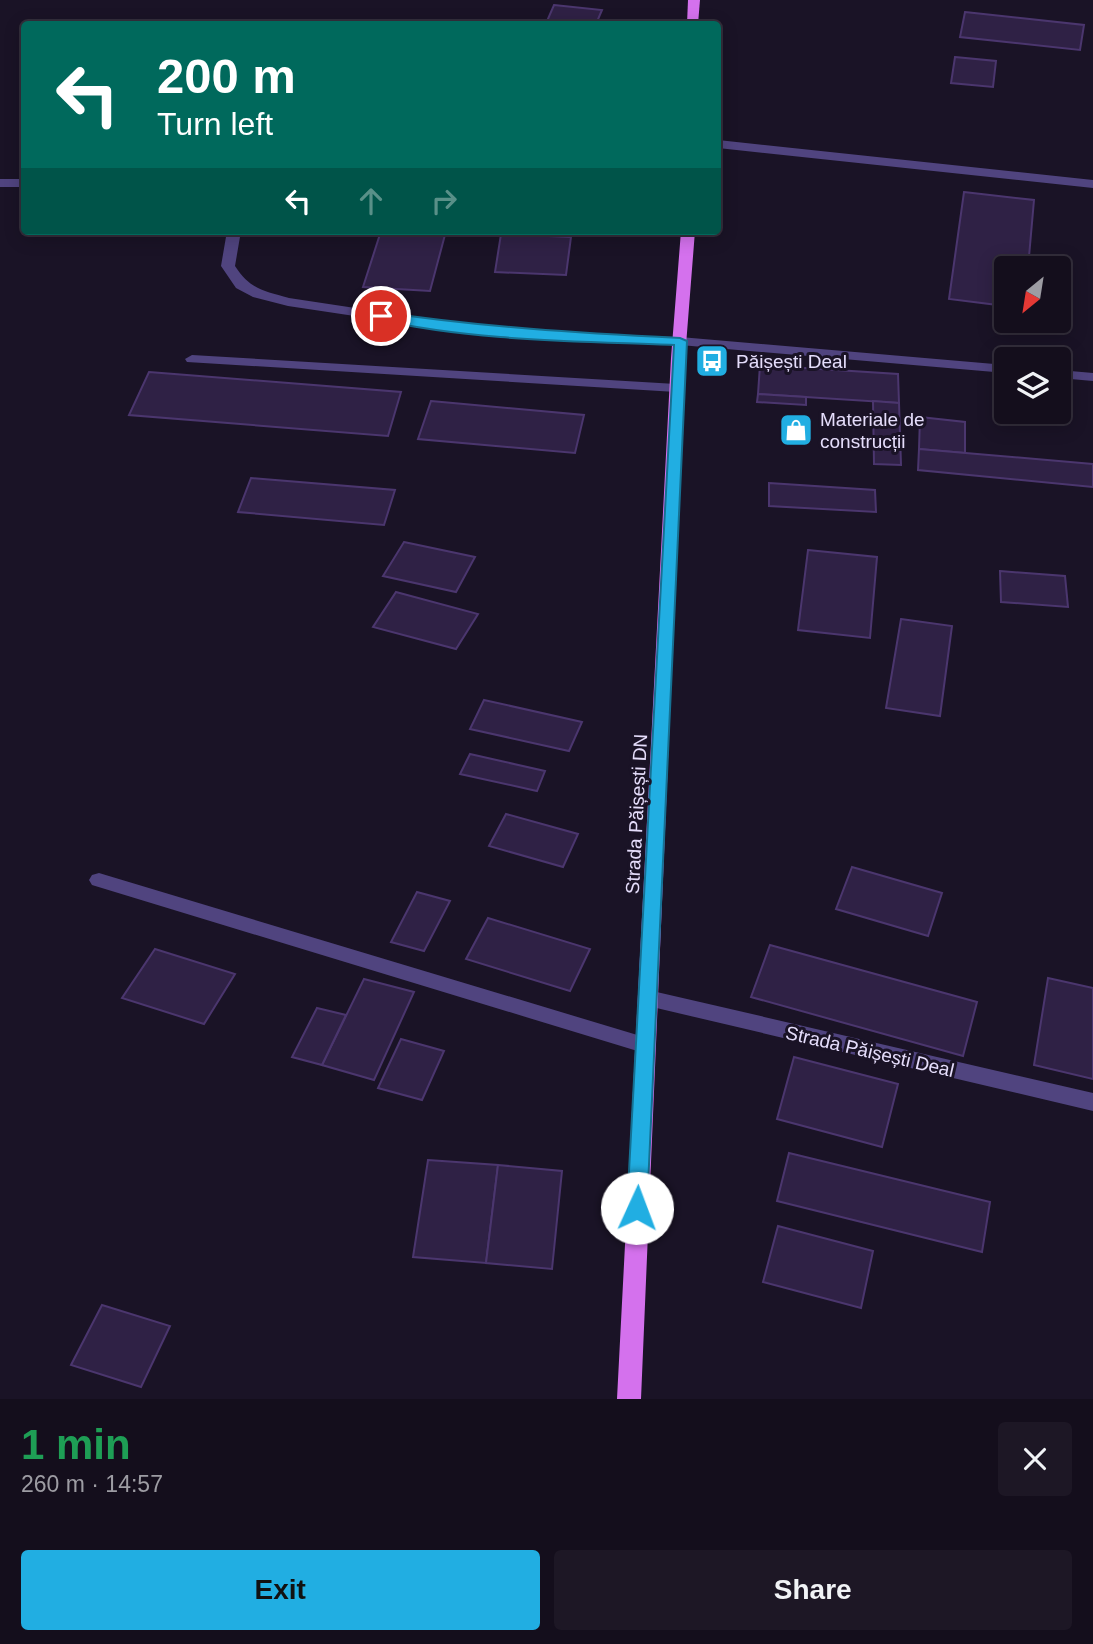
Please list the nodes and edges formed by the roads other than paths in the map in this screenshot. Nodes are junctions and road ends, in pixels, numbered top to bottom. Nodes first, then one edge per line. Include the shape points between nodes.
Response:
1 (694, 0) edge
2 (693, 21) edge
3 (721, 145) edge
4 (0, 183) edge
5 (21, 183) edge
6 (1093, 184) edge
7 (233, 235) edge
8 (688, 235) edge
9 (680, 341) junction
10 (192, 359) dead end
11 (994, 368) edge
12 (1071, 375) edge
13 (1093, 377) edge
14 (677, 388) junction
15 (99, 880) dead end
16 (648, 998) junction
17 (644, 1045) junction
18 (1093, 1102) edge
19 (629, 1399) edge

1 - 2 main road
3 - 6 street
4 - 5 street
7 - 9 street via 228,266 241,285 288,302 461,328
8 - 9 main road, Strada Păișești DN
9 - 11 street
9 - 14 main road, Strada Păișești DN
10 - 14 street
12 - 13 street
14 - 16 main road, Strada Păișești DN
15 - 17 street
16 - 17 main road, Strada Păișești DN
16 - 18 street, Strada Păișești Deal
17 - 19 main road, Strada Păișești DN

